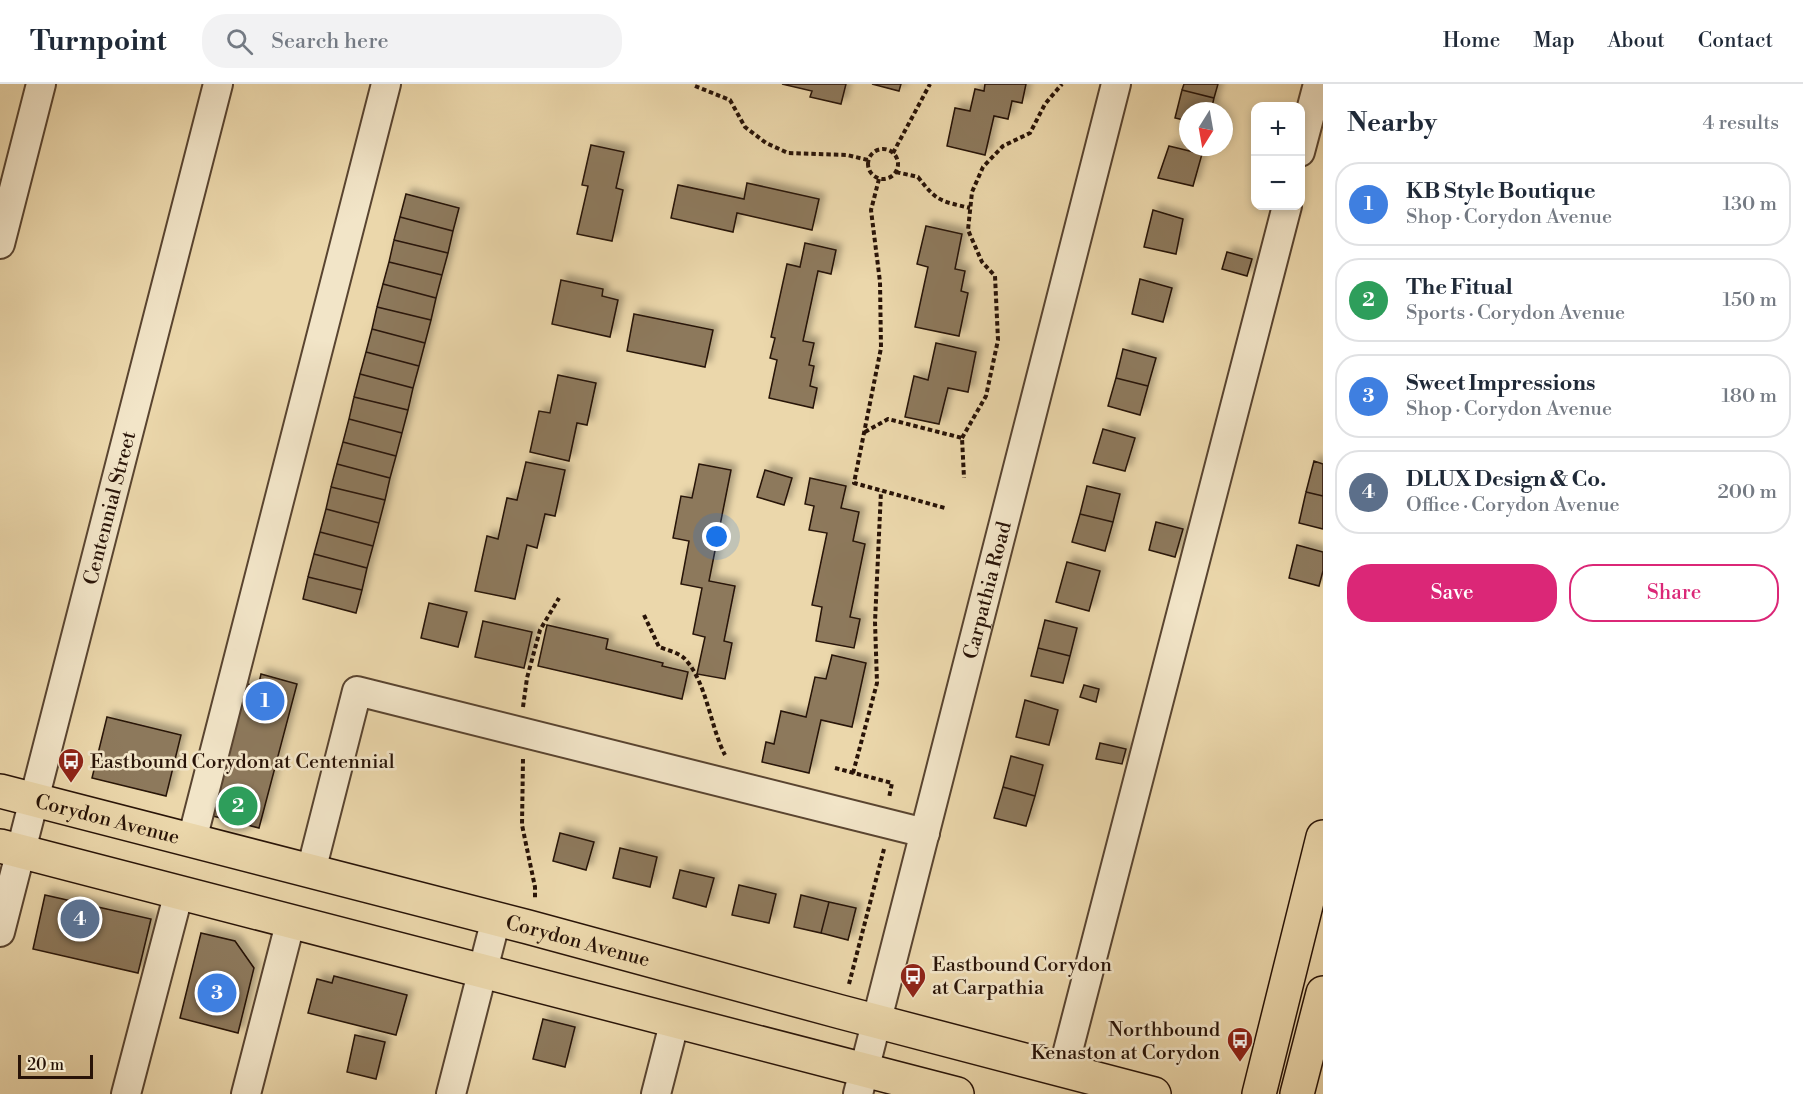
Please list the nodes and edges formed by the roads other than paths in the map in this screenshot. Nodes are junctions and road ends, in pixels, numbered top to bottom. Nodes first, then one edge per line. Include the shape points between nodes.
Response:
1 (41, 84) edge
2 (218, 84) edge
3 (386, 84) edge
4 (1116, 84) edge
5 (1318, 84) edge
6 (1305, 133) edge
7 (1286, 210) edge
8 (0, 244) edge
9 (0, 790) edge
10 (34, 799) junction
11 (925, 833) junction
12 (1323, 837) edge
13 (192, 840) junction
14 (11, 848) edge
15 (311, 871) junction
16 (179, 892) junction
17 (496, 919) junction
18 (291, 920) junction
19 (0, 932) edge
20 (483, 970) junction
21 (1323, 993) edge
22 (675, 1020) junction
23 (878, 1022) junction
24 (1063, 1070) junction
25 (861, 1082) edge
26 (126, 1094) edge
27 (246, 1094) edge
28 (451, 1094) edge
29 (656, 1094) edge
30 (957, 1094) edge
31 (1154, 1094) edge
32 (1259, 1094) edge
33 (1297, 1094) edge

1 - 8 street
2 - 10 street, Centennial Street
3 - 13 street
4 - 11 street, Carpathia Road
5 - 6 street
7 - 24 street
9 - 10 main road, Corydon Avenue
10 - 13 main road, Corydon Avenue
10 - 14 street, Centennial Street
11 - 15 street via 357,691
11 - 23 street, Carpathia Road
12 - 32 main road
13 - 15 main road, Corydon Avenue
14 - 16 main road
14 - 19 street, Centennial Street
15 - 17 main road, Corydon Avenue
16 - 18 main road
16 - 26 street
17 - 20 street
17 - 23 main road, Corydon Avenue
18 - 20 main road
18 - 27 street
20 - 22 main road
20 - 28 street
21 - 33 main road
22 - 25 main road
22 - 29 street
23 - 24 main road, Corydon Avenue
23 - 25 street, Carpathia Road
24 - 31 main road, Corydon Avenue
25 - 30 main road

